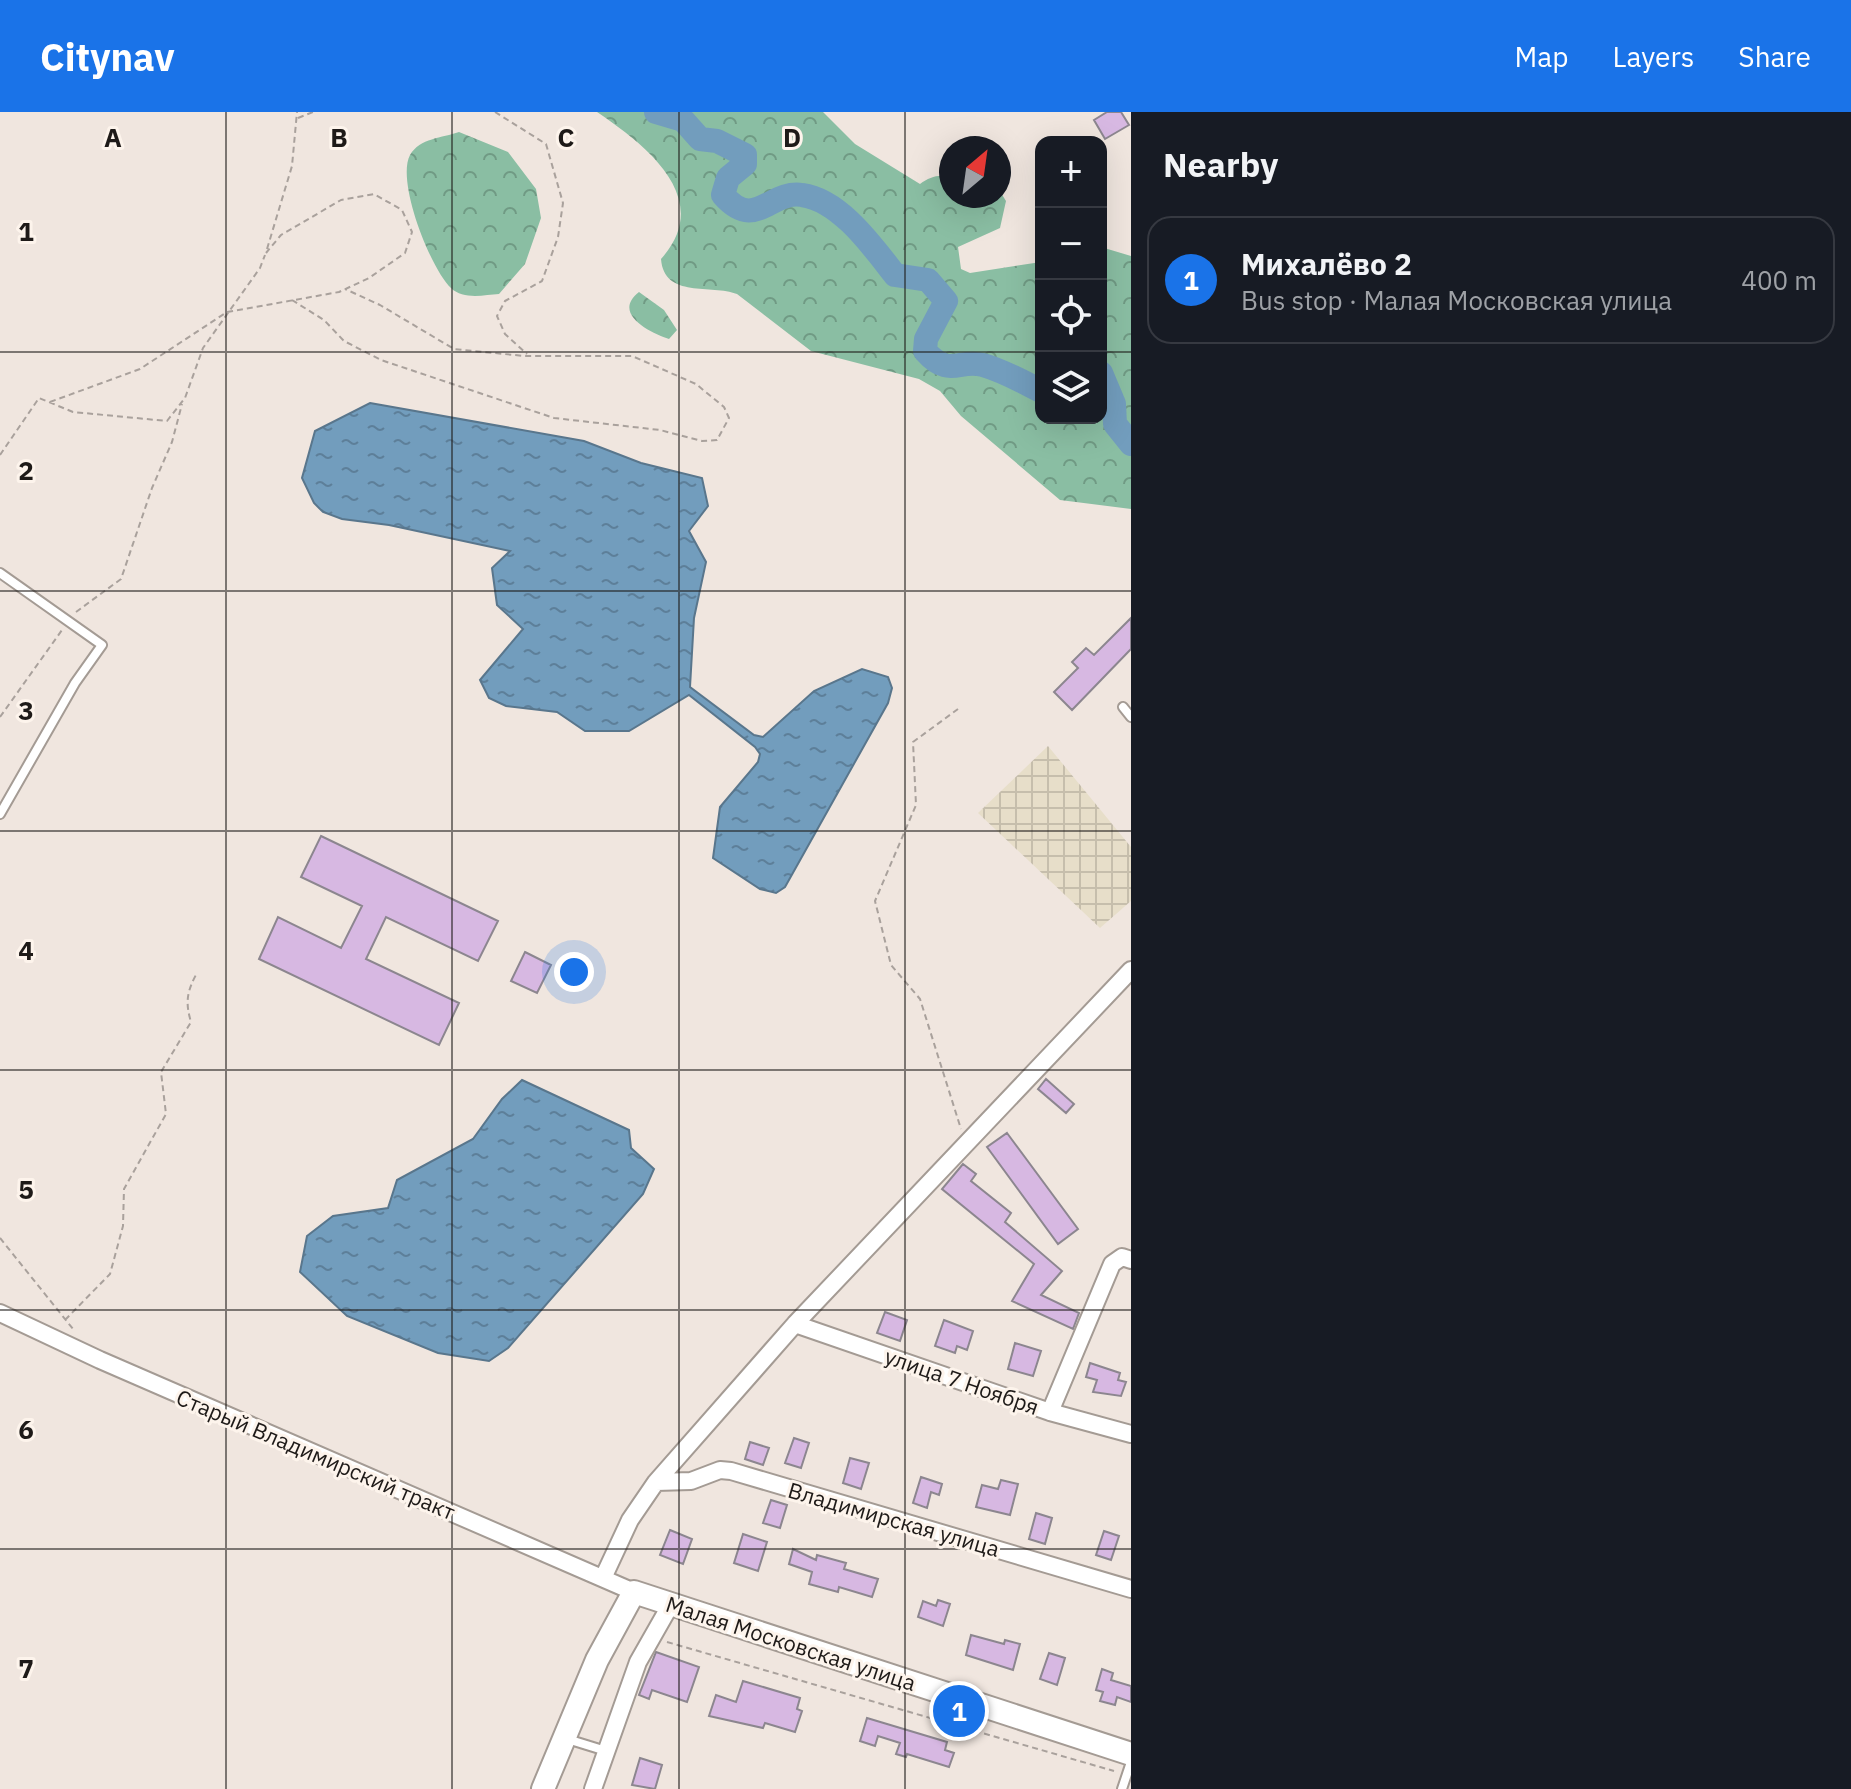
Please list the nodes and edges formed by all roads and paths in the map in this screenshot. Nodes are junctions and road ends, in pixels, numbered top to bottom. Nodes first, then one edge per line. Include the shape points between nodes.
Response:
1 (297, 112) edge
2 (313, 112) edge
3 (495, 112) edge
4 (297, 118) junction
5 (266, 253) junction
6 (345, 289) junction
7 (292, 300) junction
8 (227, 312) junction
9 (529, 356) junction
10 (183, 401) junction
11 (50, 402) junction
12 (0, 455) edge
13 (0, 573) edge
14 (68, 622) junction
15 (1123, 707) dead end
16 (958, 709) dead end
17 (0, 717) edge
18 (1131, 717) edge
19 (0, 814) edge
20 (1131, 970) edge
21 (197, 973) dead end
22 (967, 1145) junction
23 (0, 1238) edge
24 (1131, 1260) edge
25 (0, 1313) edge
26 (65, 1320) junction
27 (795, 1324) junction
28 (74, 1330) dead end
29 (1050, 1412) junction
30 (1131, 1434) edge
31 (656, 1482) junction
32 (603, 1578) junction
33 (1131, 1589) edge
34 (634, 1592) junction
35 (671, 1604) junction
36 (650, 1637) junction
37 (563, 1738) junction
38 (606, 1751) junction
39 (1131, 1762) edge
40 (1129, 1764) edge
41 (543, 1789) edge
42 (593, 1789) edge
43 (1122, 1789) edge

1 - 4 path
2 - 4 path
3 - 9 path via 546,144 563,203 558,237 542,281 505,301 497,316 505,334
4 - 5 path via 292,166
5 - 6 path via 281,235 341,200 374,194 402,210 412,232 405,253
5 - 8 path
6 - 7 path
6 - 9 path via 454,349
7 - 8 path
7 - 9 path via 324,320 344,341 381,360 554,418 660,430 702,441 717,440 729,418 724,407 696,384 632,356
8 - 10 path via 203,348
8 - 11 path via 140,369
10 - 11 path via 167,421 73,412
10 - 14 path via 121,579
11 - 12 path via 39,398
13 - 14 lane
14 - 17 path
14 - 19 lane via 102,645
15 - 18 lane
16 - 22 path via 913,742 916,805 875,901 891,965 920,999
20 - 22 street
21 - 26 path via 188,989 191,1022 161,1072 166,1114 124,1189 123,1226 110,1274
22 - 27 street
23 - 26 path
24 - 29 street via 1122,1257 1112,1264
25 - 32 street, Старый Владимирский тракт
26 - 28 path
27 - 29 street, улица 7 Ноября
27 - 31 street
29 - 30 street, улица 7 Ноября
31 - 32 street via 630,1520
31 - 33 street, Владимирская улица via 691,1481 731,1471
32 - 34 street, Старый Владимирский тракт
34 - 35 main road, Малая Московская улица
34 - 37 main road via 614,1622
35 - 36 street
35 - 40 main road, Малая Московская улица
36 - 38 street
36 - 40 path
37 - 38 lane
37 - 41 main road
38 - 42 street
39 - 40 lane
40 - 43 lane

